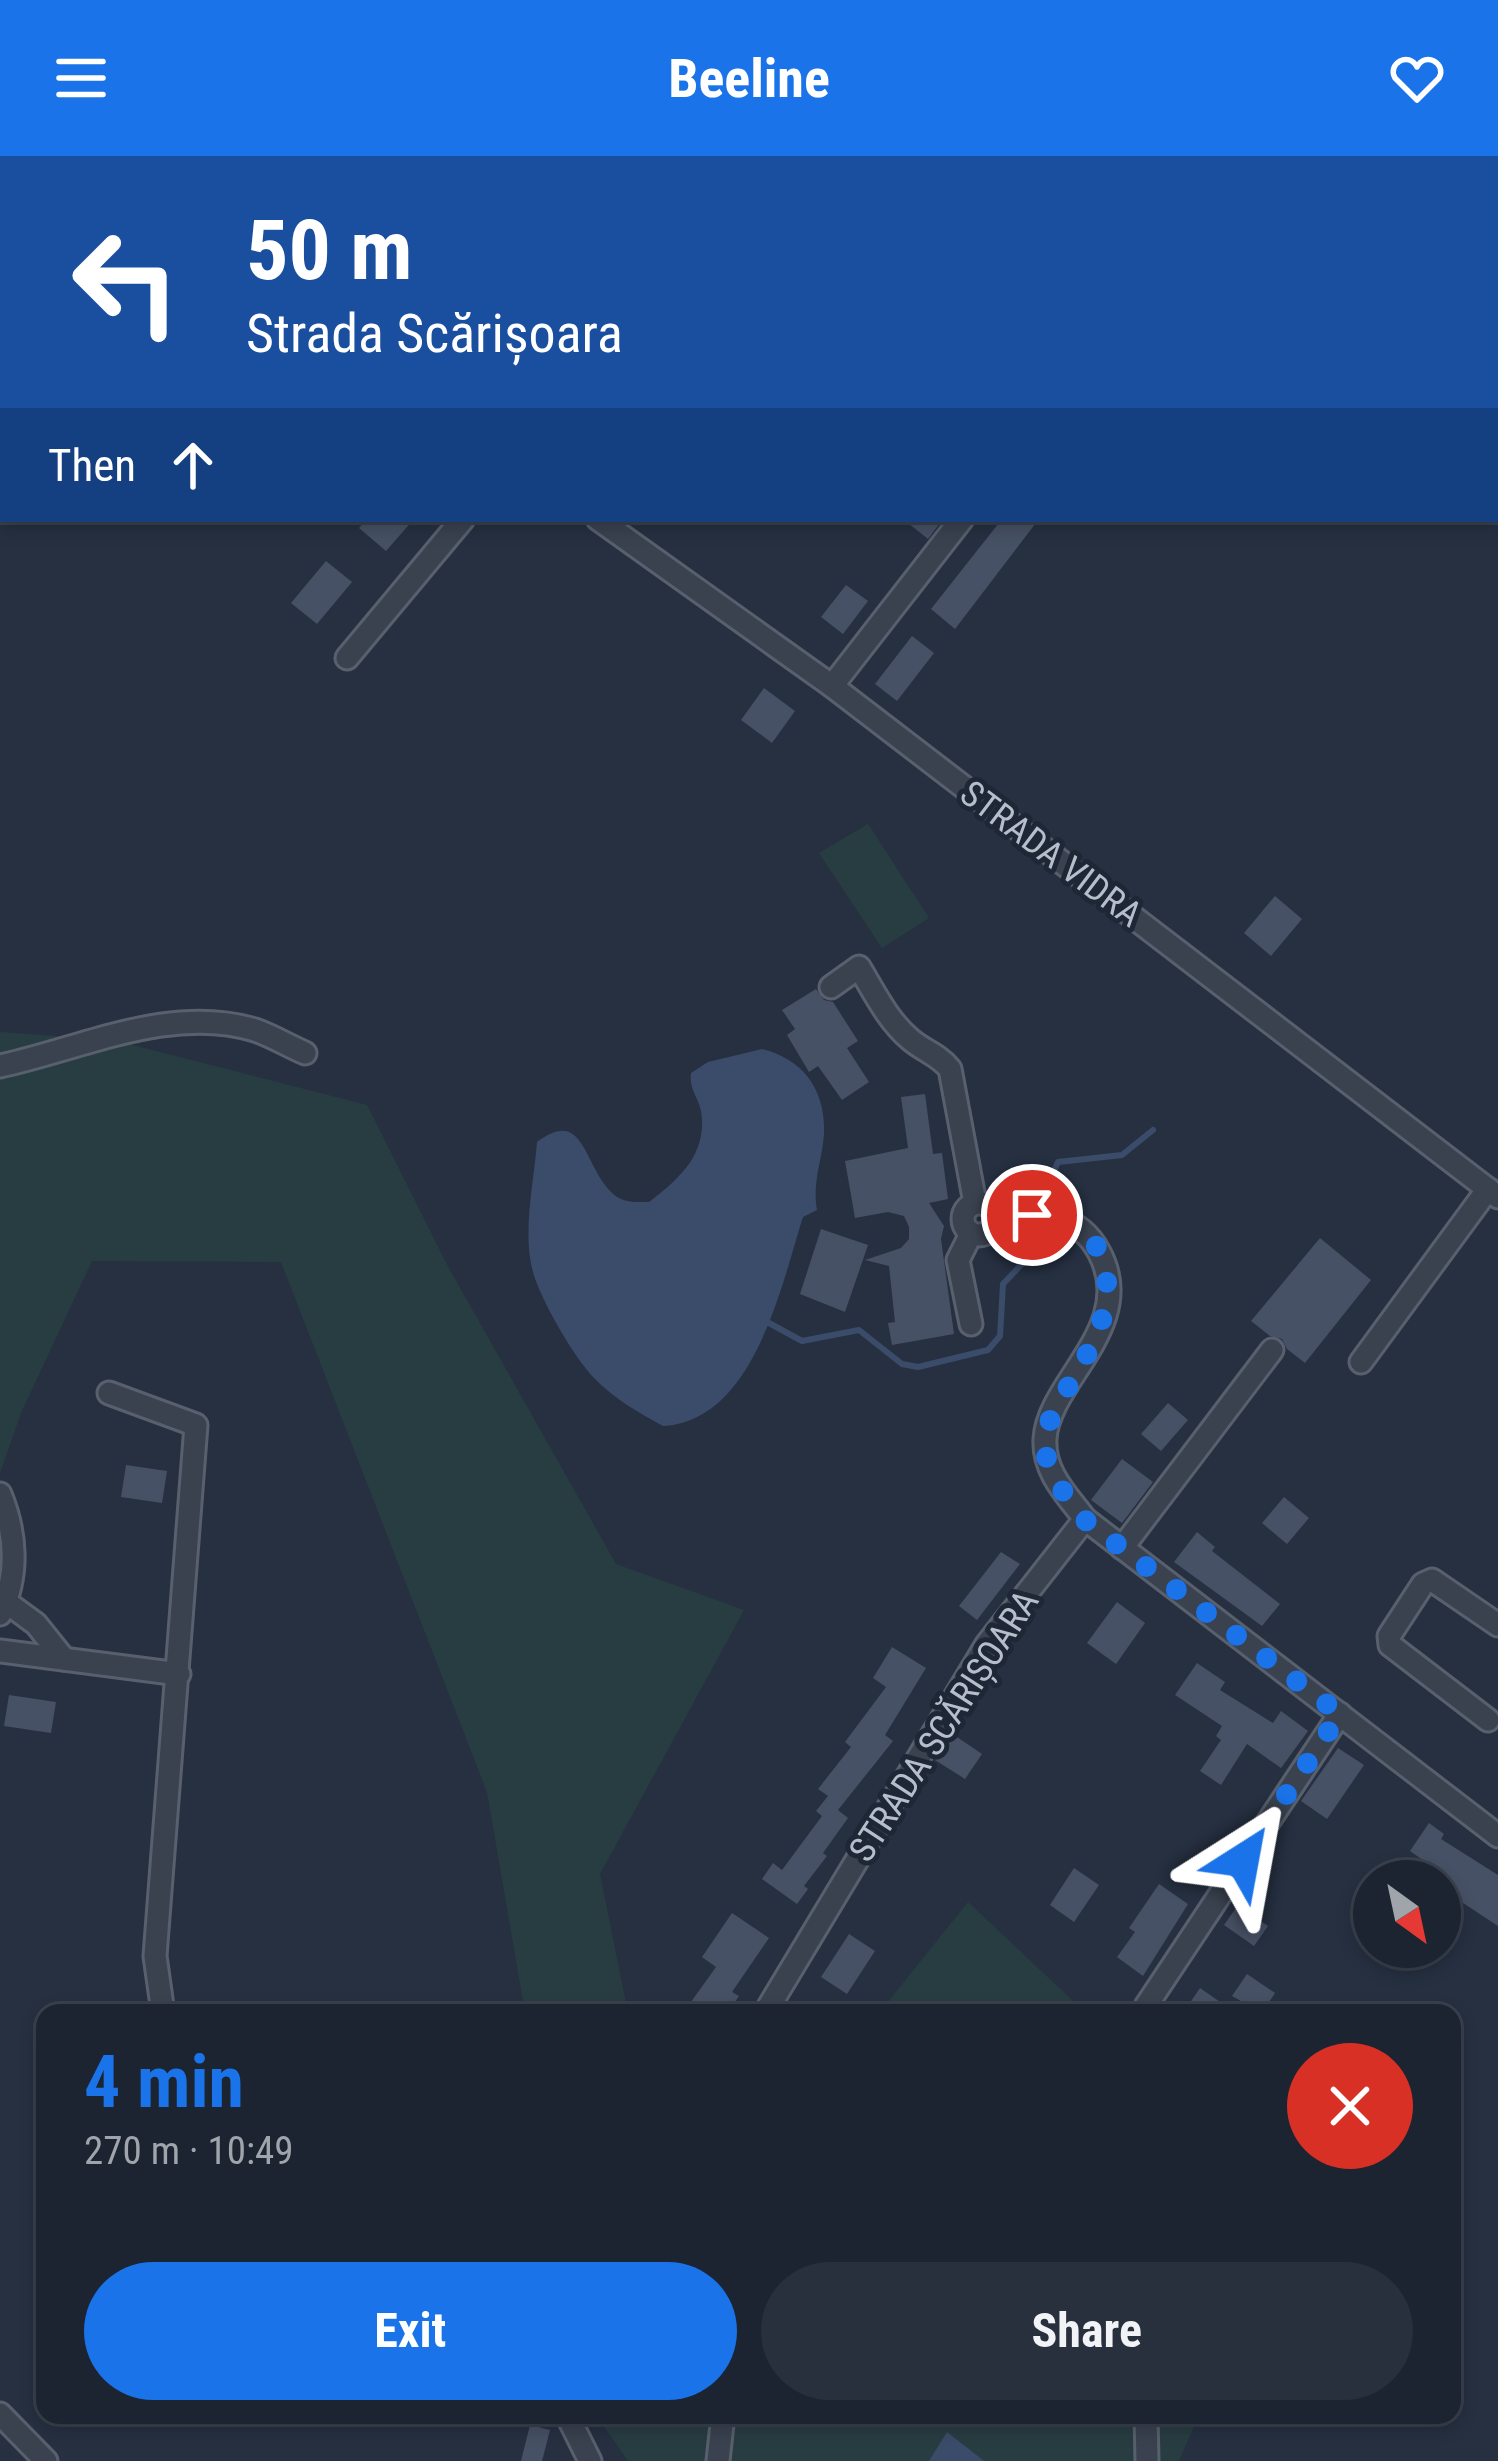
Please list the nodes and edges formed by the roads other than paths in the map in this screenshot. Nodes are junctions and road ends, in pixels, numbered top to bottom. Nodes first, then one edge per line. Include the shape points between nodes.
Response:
1 (461, 522) edge
2 (602, 522) edge
3 (960, 522) edge
4 (346, 658) dead end
5 (832, 686) junction
6 (831, 987) dead end
7 (305, 1053) dead end
8 (0, 1066) edge
9 (1493, 1193) edge
10 (975, 1203) junction
11 (994, 1216) junction
12 (970, 1234) junction
13 (970, 1324) dead end
14 (1272, 1350) dead end
15 (1361, 1361) dead end
16 (109, 1393) dead end
17 (0, 1494) edge
18 (1085, 1520) junction
19 (1123, 1548) junction
20 (3, 1608) edge
21 (1498, 1625) edge
22 (0, 1652) edge
23 (64, 1659) junction
24 (179, 1674) junction
25 (1340, 1714) junction
26 (1489, 1720) dead end
27 (1498, 1836) edge
28 (162, 2004) edge
29 (770, 2004) edge
30 (1147, 2004) edge
31 (0, 2414) edge
32 (571, 2424) edge
33 (722, 2424) edge
34 (1146, 2424) edge
35 (46, 2461) edge
36 (590, 2461) edge
37 (718, 2461) edge
38 (1147, 2461) edge

1 - 4 street
2 - 5 street, STRADA VIDRA
3 - 5 street
5 - 9 street, STRADA VIDRA
6 - 10 street via 859,967 890,1018 950,1069
7 - 8 street via 254,1030 157,1026
9 - 15 street
10 - 11 street
10 - 12 street via 963,1214
11 - 12 street via 987,1234
11 - 18 street via 1072,1220 1103,1258 1108,1295 1097,1338 1045,1438 1052,1474
12 - 13 street via 958,1260
14 - 19 street
16 - 24 street via 196,1425
17 - 20 street via 15,1552
18 - 19 street
18 - 29 street, STRADA SCĂRIȘOARA via 987,1644
19 - 25 street
20 - 23 street via 36,1624
21 - 26 street via 1432,1580 1389,1636 1390,1645
22 - 23 street
23 - 24 street
24 - 28 street via 155,1956
25 - 27 street
25 - 30 street
31 - 35 street
32 - 36 street
33 - 37 street
34 - 38 street

